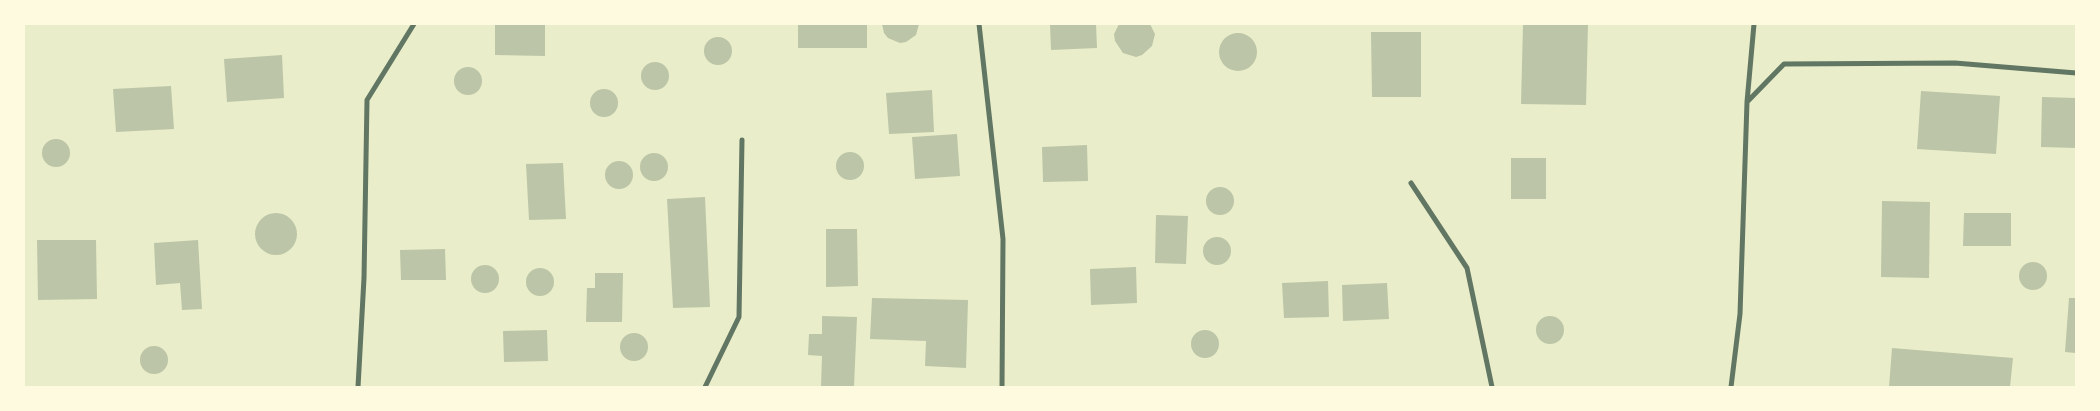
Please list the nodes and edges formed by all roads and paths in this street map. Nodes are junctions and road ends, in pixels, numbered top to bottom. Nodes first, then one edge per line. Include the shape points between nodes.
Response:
1 (414, 24) edge
2 (979, 24) edge
3 (1754, 24) edge
4 (2076, 74) edge
5 (1746, 102) junction
6 (742, 140) dead end
7 (1411, 183) dead end
8 (358, 387) edge
9 (705, 387) edge
10 (1002, 387) edge
11 (1492, 387) edge
12 (1731, 387) edge

1 - 8 street via 367,100 364,278
2 - 10 street via 1003,239
3 - 5 street
4 - 5 street via 1955,63 1784,64
5 - 12 street via 1740,314
6 - 9 street via 739,317
7 - 11 street via 1467,268

